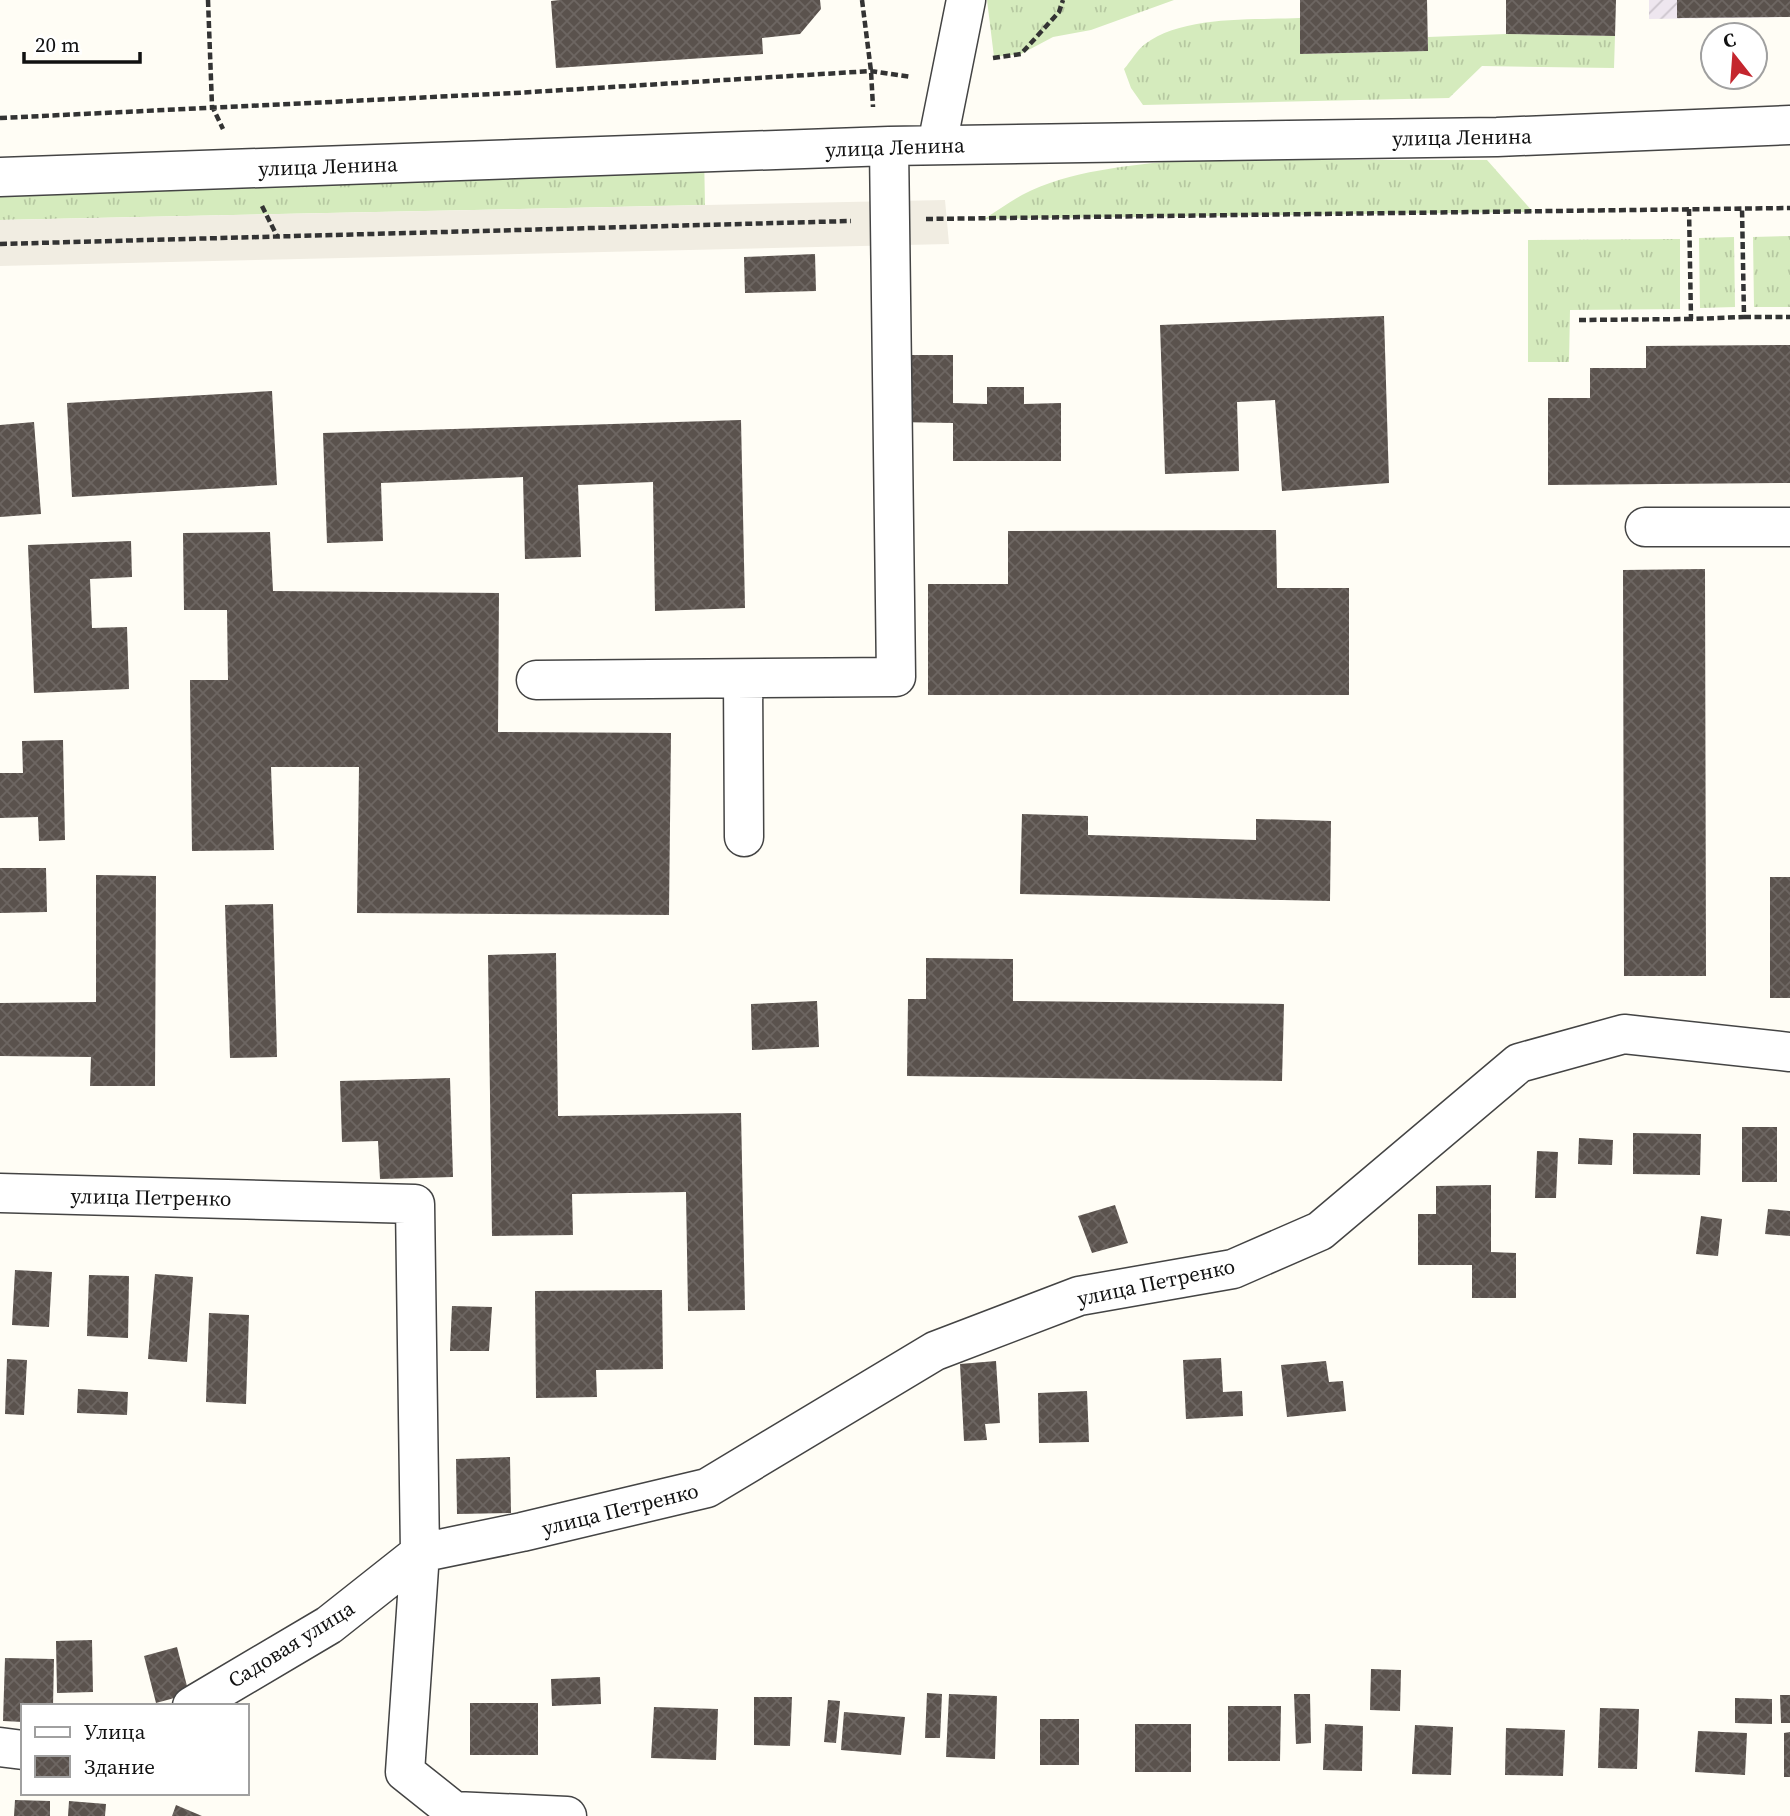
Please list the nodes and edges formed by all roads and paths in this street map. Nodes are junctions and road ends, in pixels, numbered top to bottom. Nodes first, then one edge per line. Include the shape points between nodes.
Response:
1 (208, 0) edge
2 (862, 0) edge
3 (966, 0) edge
4 (1063, 0) edge
5 (1059, 12) dead end
6 (212, 106) junction
7 (0, 118) edge
8 (1790, 125) edge
9 (937, 145) junction
10 (889, 146) junction
11 (0, 177) edge
12 (1742, 208) junction
13 (1790, 208) edge
14 (1689, 209) junction
15 (890, 220) junction
16 (0, 244) edge
17 (1744, 317) junction
18 (1790, 317) edge
19 (1691, 319) junction
20 (1579, 320) dead end
21 (1645, 527) dead end
22 (1790, 527) edge
23 (743, 679) junction
24 (536, 680) dead end
25 (744, 837) dead end
26 (1790, 1052) edge
27 (0, 1193) edge
28 (420, 1553) junction
29 (195, 1704) edge
30 (0, 1747) edge
31 (21, 1749) edge
32 (528, 1816) edge
33 (567, 1816) edge

1 - 6 path
2 - 6 path via 871,71 528,93
3 - 9 street
4 - 5 path
6 - 7 path
8 - 9 street, улица Ленина via 1497,137
9 - 10 street, улица Ленина
10 - 11 street, улица Ленина
10 - 15 street
12 - 13 path
12 - 14 path
12 - 17 path
14 - 15 path
14 - 19 path
15 - 16 path
15 - 23 street via 896,677
17 - 18 path
17 - 19 path
19 - 20 path
21 - 22 street
23 - 24 street
23 - 25 street
26 - 28 street, улица Петренко via 1624,1034 1519,1063 1320,1231 1233,1269 1079,1296 935,1351 707,1488
27 - 28 street, улица Петренко via 415,1204
28 - 29 street, Садовая улица via 329,1625
28 - 32 street, улица Петренко via 405,1772 454,1811
30 - 31 street
32 - 33 street

